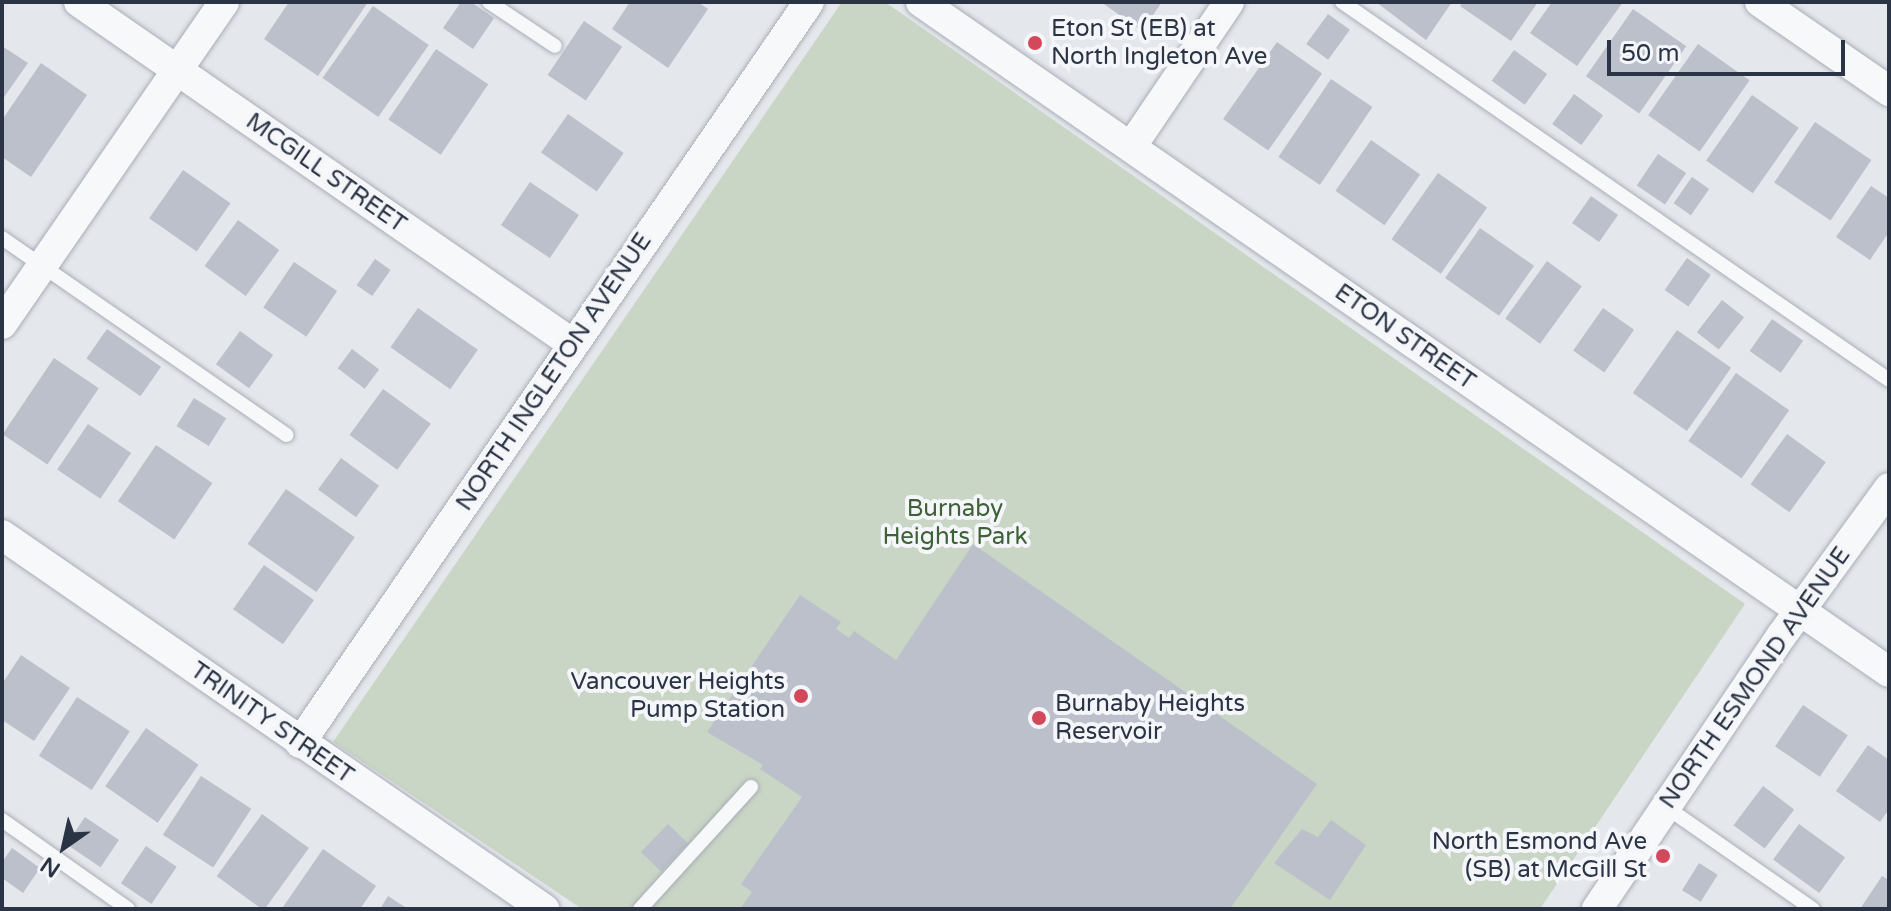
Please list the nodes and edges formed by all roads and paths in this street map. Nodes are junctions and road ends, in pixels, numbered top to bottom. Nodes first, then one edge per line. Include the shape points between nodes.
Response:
1 (79, 2) edge
2 (224, 2) edge
3 (489, 2) edge
4 (809, 2) edge
5 (921, 2) edge
6 (1229, 2) edge
7 (1342, 2) edge
8 (1760, 2) edge
9 (555, 46) dead end
10 (177, 70) junction
11 (1889, 91) edge
12 (1131, 147) junction
13 (2, 238) edge
14 (42, 266) junction
15 (2, 324) edge
16 (573, 344) junction
17 (1889, 380) edge
18 (287, 435) dead end
19 (1889, 488) edge
20 (2, 535) edge
21 (1800, 611) junction
22 (1889, 672) edge
23 (300, 743) junction
24 (751, 787) dead end
25 (1666, 807) junction
26 (2, 820) edge
27 (128, 909) edge
28 (544, 909) edge
29 (640, 909) edge
30 (1597, 909) edge
31 (1813, 909) edge

1 - 10 street, MCGILL STREET
2 - 10 street
3 - 9 lane
4 - 16 street, NORTH INGLETON AVENUE
5 - 12 street, ETON STREET
6 - 12 street
7 - 17 lane
8 - 11 street
10 - 14 street
10 - 16 street, MCGILL STREET
12 - 21 street, ETON STREET
13 - 14 lane
14 - 15 street
14 - 18 lane
16 - 23 street, NORTH INGLETON AVENUE
19 - 21 street, NORTH ESMOND AVENUE
20 - 23 street, TRINITY STREET
21 - 22 street, ETON STREET
21 - 25 street, NORTH ESMOND AVENUE
23 - 28 street, TRINITY STREET
24 - 29 lane
25 - 30 street, NORTH ESMOND AVENUE
25 - 31 lane
26 - 27 lane

